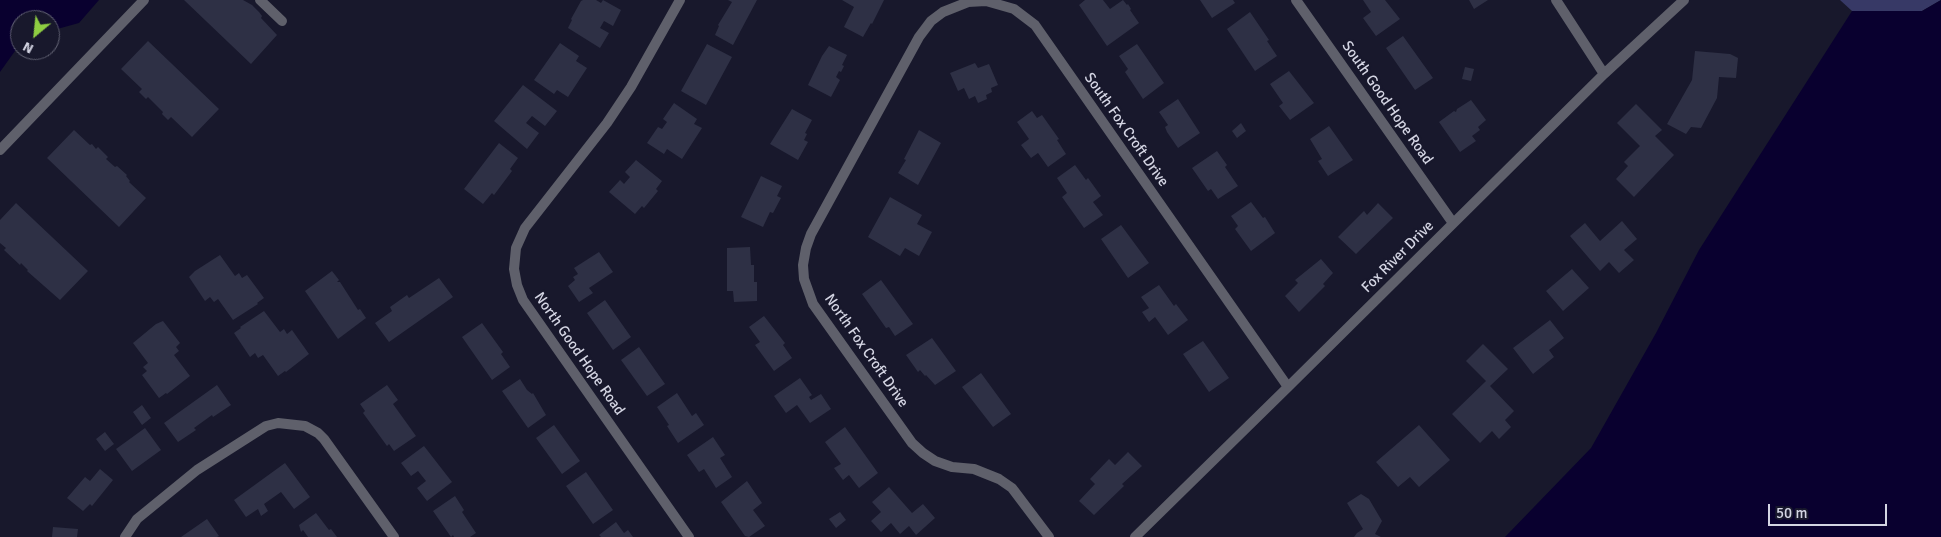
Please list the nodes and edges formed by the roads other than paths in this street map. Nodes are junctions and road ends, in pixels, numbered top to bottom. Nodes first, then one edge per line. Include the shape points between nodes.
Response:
1 (144, 0) edge
2 (260, 0) edge
3 (680, 0) edge
4 (1296, 0) edge
5 (1556, 0) edge
6 (1684, 0) edge
7 (282, 21) dead end
8 (904, 64) joint
9 (1604, 74) junction
10 (0, 150) edge
11 (1454, 223) junction
12 (1288, 387) junction
13 (125, 537) edge
14 (394, 537) edge
15 (689, 537) edge
16 (1049, 537) edge
17 (1135, 537) edge

1 - 10 street
2 - 7 street
3 - 15 street, North Good Hope Road via 631,87 525,228 518,240 514,269 523,300
4 - 11 street, South Good Hope Road
5 - 9 street
6 - 9 street, Fox River Drive
8 - 12 street, South Fox Croft Drive via 924,30 943,12 968,2 986,1 1014,9 1035,25
8 - 16 street, North Fox Croft Drive via 811,234 803,265 808,292 813,304 912,442 935,461 981,471 1000,479 1012,488
9 - 11 street, Fox River Drive
11 - 12 street, Fox River Drive
12 - 17 street, Fox River Drive
13 - 14 street via 137,519 197,470 266,426 278,423 305,426 318,433

